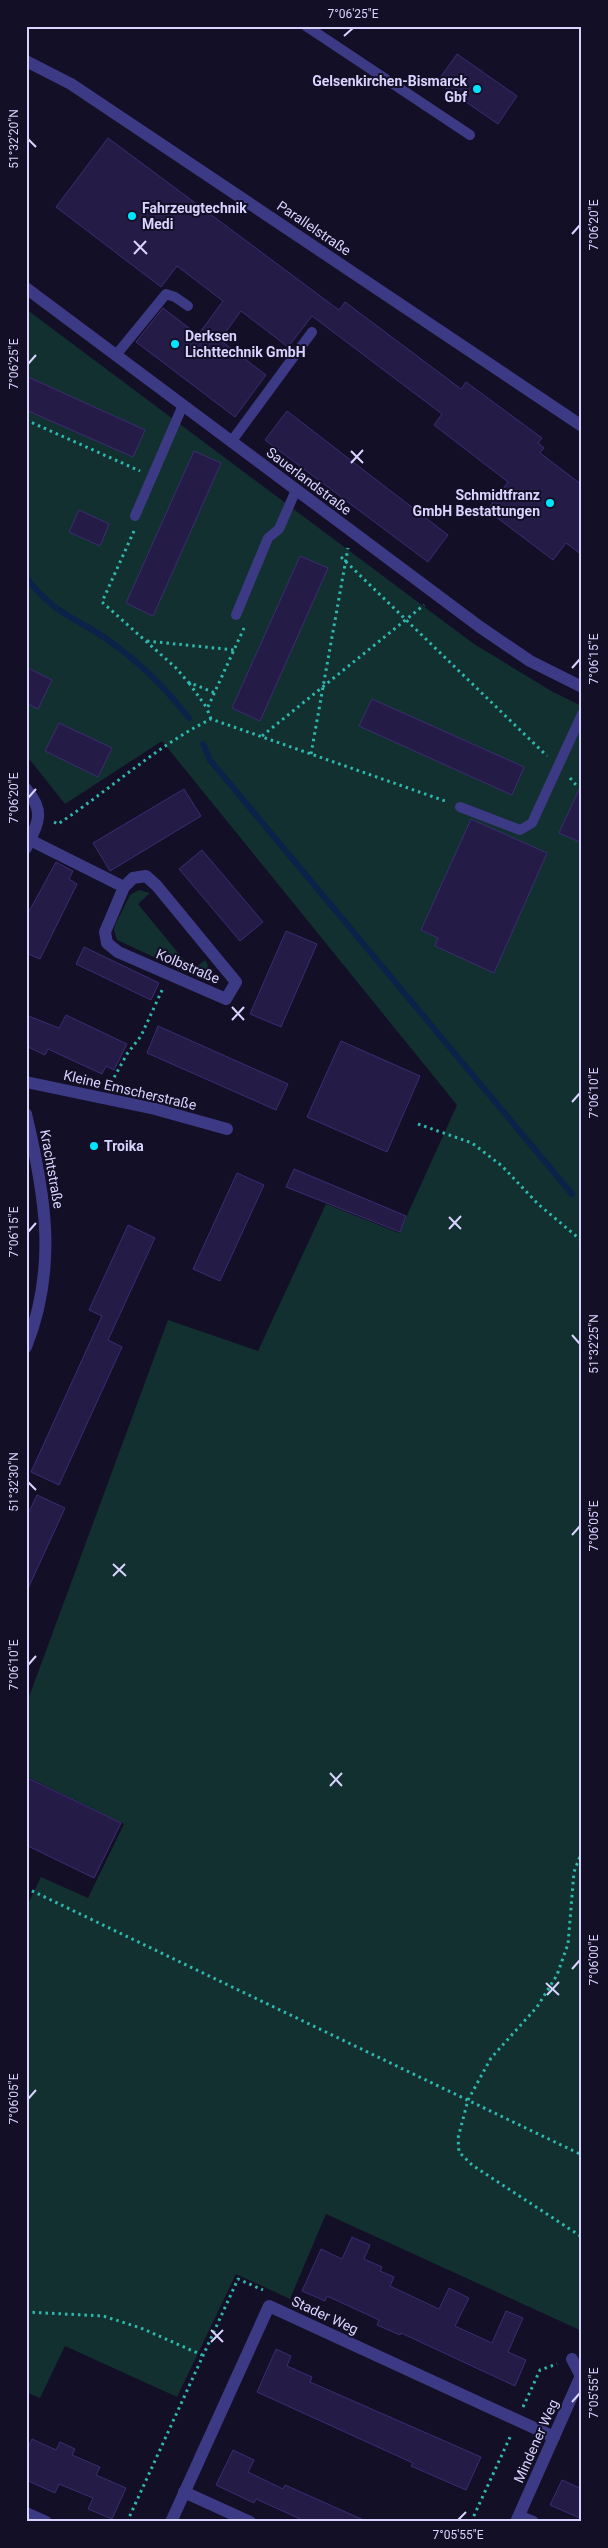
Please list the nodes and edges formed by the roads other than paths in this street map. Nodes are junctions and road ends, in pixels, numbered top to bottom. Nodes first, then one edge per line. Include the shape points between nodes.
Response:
1 (306, 26) edge
2 (26, 61) edge
3 (470, 135) dead end
4 (26, 288) edge
5 (188, 306) dead end
6 (312, 332) dead end
7 (116, 355) junction
8 (183, 405) junction
9 (582, 426) edge
10 (231, 442) junction
11 (296, 490) junction
12 (134, 516) road end
13 (236, 615) road end
14 (582, 687) edge
15 (582, 714) edge
16 (26, 789) edge
17 (460, 807) road end
18 (28, 844) edge
19 (124, 888) junction
20 (26, 1082) edge
21 (26, 1114) edge
22 (227, 1129) dead end
23 (26, 1347) edge
24 (572, 2359) dead end
25 (581, 2378) edge
26 (554, 2437) junction
27 (184, 2492) junction
28 (26, 2513) edge
29 (518, 2519) edge
30 (46, 2522) edge
31 (171, 2522) edge
32 (250, 2522) edge
33 (533, 2522) edge

1 - 3 lane
2 - 9 street, Parallelstraße via 71,84
4 - 7 street, Sauerlandstraße
5 - 7 lane via 166,294
6 - 10 lane
7 - 8 street, Sauerlandstraße
8 - 10 street, Sauerlandstraße
8 - 12 lane
10 - 11 street, Sauerlandstraße
11 - 13 lane via 279,529 268,538
11 - 14 street, Sauerlandstraße via 434,594 530,661
15 - 17 lane via 532,823 520,830
16 - 18 street via 36,800 39,818
18 - 19 street
19 - 19 street, Kolbstraße via 105,932 107,943 118,952 226,999 236,982 152,881 146,876 133,878
20 - 22 street, Kleine Emscherstraße via 156,1109
21 - 23 street, Krachtstraße via 42,1180 46,1229 45,1270
24 - 25 street, Mindener Weg
25 - 26 street, Mindener Weg
26 - 27 street, Stader Weg via 269,2306
26 - 29 street, Mindener Weg
27 - 31 street, Stader Weg
27 - 32 street
28 - 30 street
29 - 33 street, Mindener Weg

